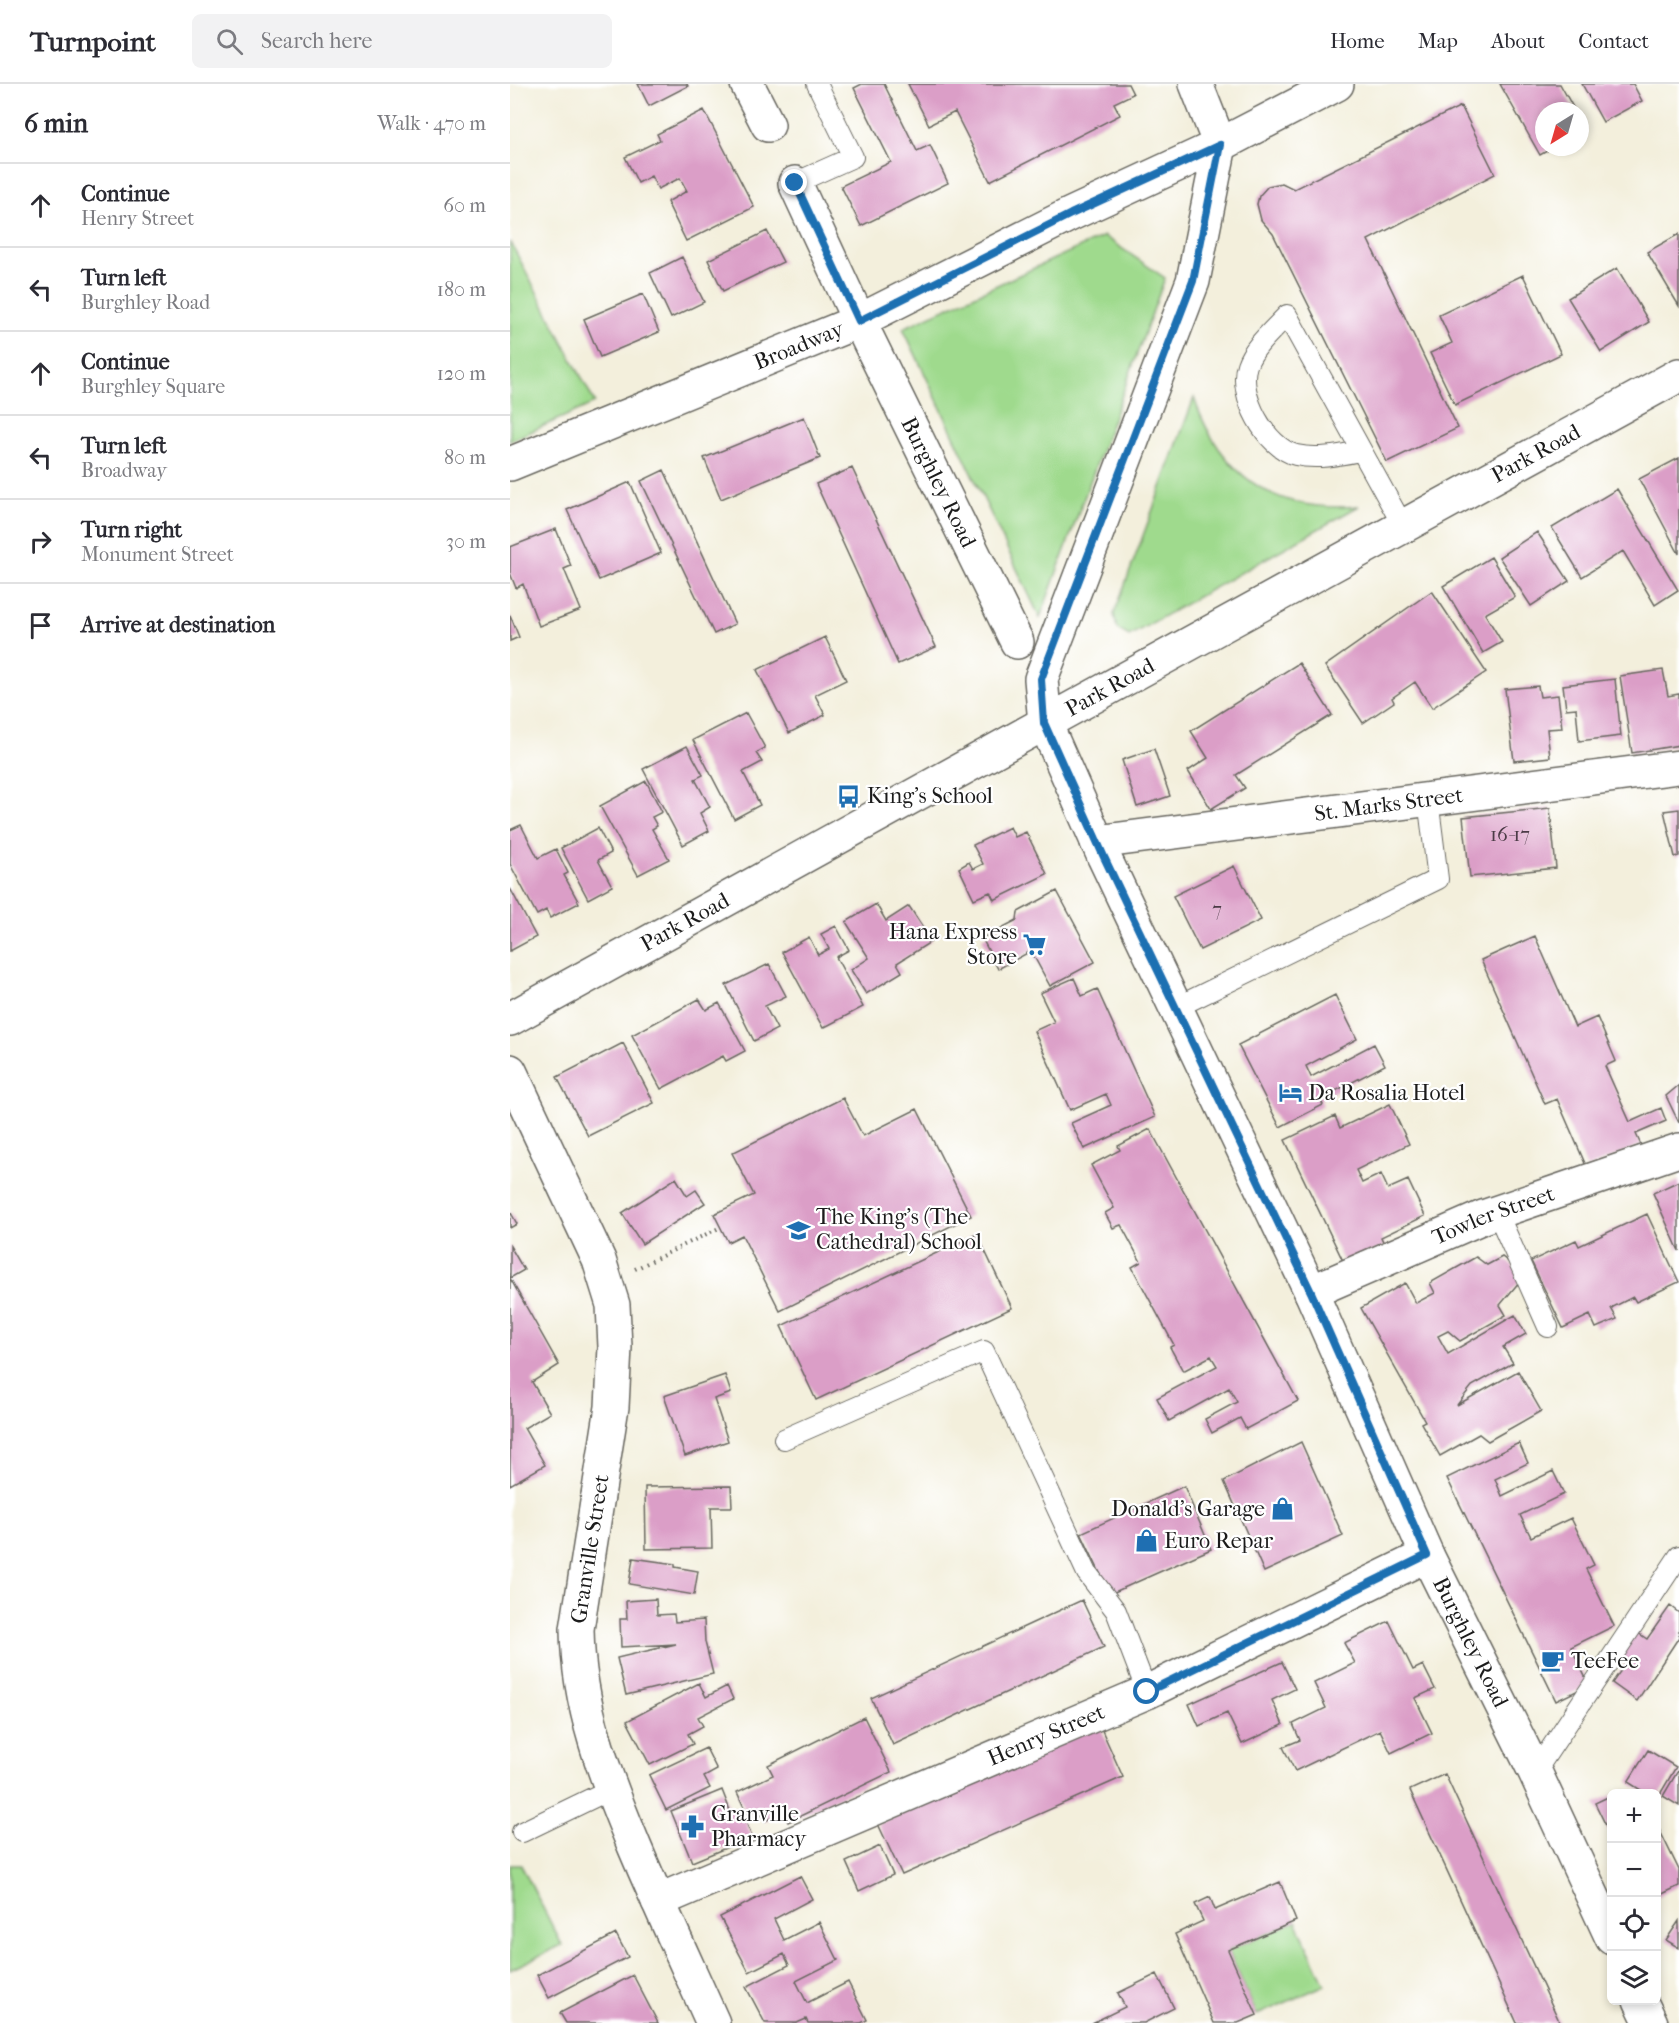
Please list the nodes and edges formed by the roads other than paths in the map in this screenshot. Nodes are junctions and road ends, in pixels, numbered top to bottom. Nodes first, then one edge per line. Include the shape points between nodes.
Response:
1 (747, 84) edge
2 (817, 84) edge
3 (1196, 84) edge
4 (1337, 84) edge
5 (768, 125) dead end
6 (1220, 145) junction
7 (795, 183) joint
8 (859, 321) junction
9 (1679, 375) edge
10 (1360, 451) junction
11 (510, 464) edge
12 (1403, 526) junction
13 (1017, 642) dead end
14 (1044, 723) junction
15 (1679, 767) edge
16 (1428, 799) junction
17 (1097, 842) junction
18 (1175, 1008) junction
19 (510, 1019) edge
20 (511, 1076) edge
21 (1679, 1150) edge
22 (1497, 1212) junction
23 (1311, 1292) junction
24 (1548, 1327) dead end
25 (784, 1439) dead end
26 (1427, 1555) junction
27 (1679, 1556) edge
28 (1147, 1692) junction
29 (1535, 1772) junction
30 (611, 1789) junction
31 (522, 1832) dead end
32 (658, 1900) junction
33 (1607, 1929) edge
34 (1643, 2005) edge
35 (713, 2023) edge
36 (1651, 2023) edge

1 - 5 street
2 - 7 lane via 853,157
3 - 6 street
4 - 6 street, Broadway
6 - 8 street, Broadway
6 - 14 street via 1193,281 1041,679
7 - 8 street, Burghley Road
8 - 11 street, Broadway
8 - 13 street, Burghley Road
9 - 12 street, Park Road
10 - 10 lane via 1293,326 1287,315 1247,365 1244,386 1255,417 1273,440 1294,455 1321,457
10 - 12 lane
12 - 14 street, Park Road
14 - 17 street, Burghley Road
14 - 19 street, Park Road
15 - 16 street, St. Marks Street
16 - 17 street, St. Marks Street
16 - 18 lane via 1438,879
17 - 18 street, Burghley Road
18 - 23 street, Burghley Road
20 - 30 street, Granville Street via 599,1260 613,1305 612,1407 577,1629 582,1698
21 - 22 street, Towler Street
22 - 23 street, Towler Street
22 - 24 lane
23 - 26 street, Burghley Road
25 - 28 lane via 984,1351 1088,1573 1116,1611
26 - 28 street, Henry Street
26 - 29 street, Burghley Road
27 - 29 lane
28 - 32 street, Henry Street
29 - 33 street, Burghley Road
30 - 31 lane
30 - 32 street, Granville Street
32 - 35 street, Granville Street
34 - 36 street

